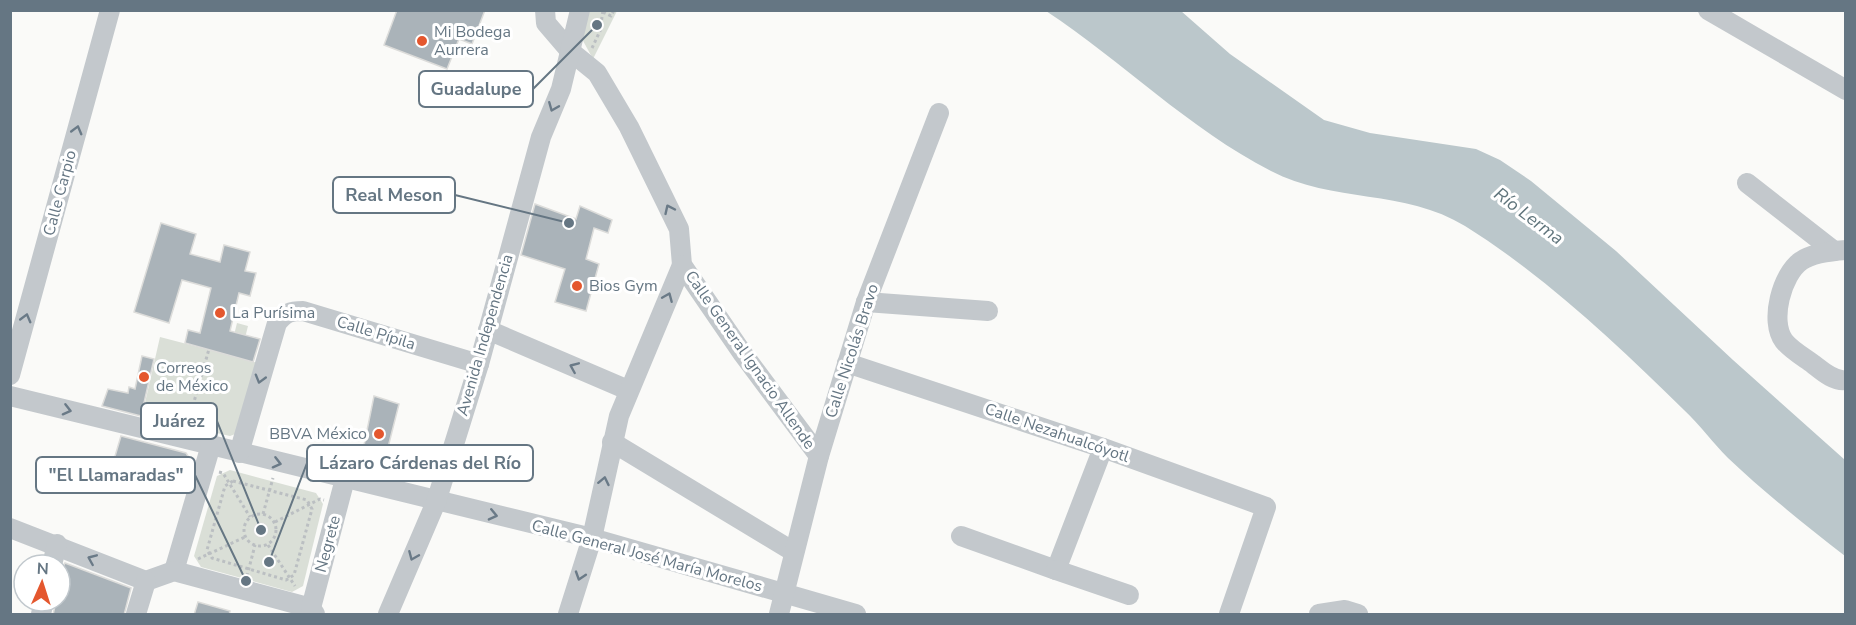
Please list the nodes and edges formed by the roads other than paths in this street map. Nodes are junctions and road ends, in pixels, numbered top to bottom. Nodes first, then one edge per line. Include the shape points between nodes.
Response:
1 (110, 10) edge
2 (545, 10) edge
3 (580, 10) edge
4 (1708, 10) edge
5 (570, 51) junction
6 (1845, 90) edge
7 (939, 113) dead end
8 (1747, 183) dead end
9 (1840, 251) edge
10 (682, 265) junction
11 (866, 302) junction
12 (988, 311) dead end
13 (488, 330) junction
14 (847, 363) junction
15 (479, 364) junction
16 (10, 375) edge
17 (1845, 380) edge
18 (628, 390) junction
19 (10, 396) edge
20 (612, 442) junction
21 (211, 446) junction
22 (1103, 448) junction
23 (239, 453) junction
24 (819, 456) junction
25 (345, 479) junction
26 (436, 502) junction
27 (10, 528) edge
28 (961, 536) dead end
29 (592, 538) junction
30 (57, 544) junction
31 (794, 552) junction
32 (55, 553) edge
33 (1056, 570) junction
34 (174, 571) junction
35 (146, 581) junction
36 (783, 594) junction
37 (1129, 595) dead end
38 (313, 611) edge
39 (136, 615) edge
40 (388, 615) edge
41 (568, 615) edge
42 (779, 615) edge
43 (856, 615) edge
44 (1229, 615) edge
45 (1319, 615) edge
46 (1358, 615) edge

16 -> 1 street, Calle Carpio
2 - 5 street, Calle General Ignacio Allende via 546,23
3 - 5 street
4 - 6 street
10 -> 5 street, Calle General Ignacio Allende via 679,229 629,127 597,73
5 -> 13 street, Avenida Independencia via 561,89 528,181
7 - 11 street, Calle Nicolás Bravo
8 - 9 street
9 - 17 street via 1803,259 1791,269 1782,292 1778,327 1784,341 1824,373
18 -> 10 street
10 - 24 street, Calle General Ignacio Allende
11 - 12 street
11 - 14 street, Calle Nicolás Bravo
13 - 15 street, Avenida Independencia
18 -> 13 street
14 - 22 street, Calle Nezahualcóyotl
14 - 24 street, Calle Nicolás Bravo
15 -> 23 street, Calle Pípila via 291,311 276,323
15 - 26 street, Avenida Independencia
18 - 20 street
19 -> 21 street, Calle General José María Morelos
29 -> 20 street
20 - 31 street
21 - 23 street, Calle General José María Morelos
21 - 34 street
22 - 33 street
22 - 44 street, Calle Nezahualcóyotl via 1266,507
23 -> 25 street, Calle General José María Morelos
24 - 31 street, Calle Nicolás Bravo
25 - 26 street, Calle General José María Morelos
25 - 38 street, Negrete
26 -> 29 street, Calle General José María Morelos
26 -> 40 street, Avenida Independencia
27 - 30 street
28 - 33 street
29 - 36 street, Calle General José María Morelos
29 -> 41 street
30 - 32 street
35 -> 30 street
31 - 36 street, Calle Nicolás Bravo
33 - 37 street
34 - 35 street
34 - 38 street
35 - 39 street
36 - 42 street, Calle Nicolás Bravo
36 - 43 street, Calle General José María Morelos
45 - 46 street via 1345,610

